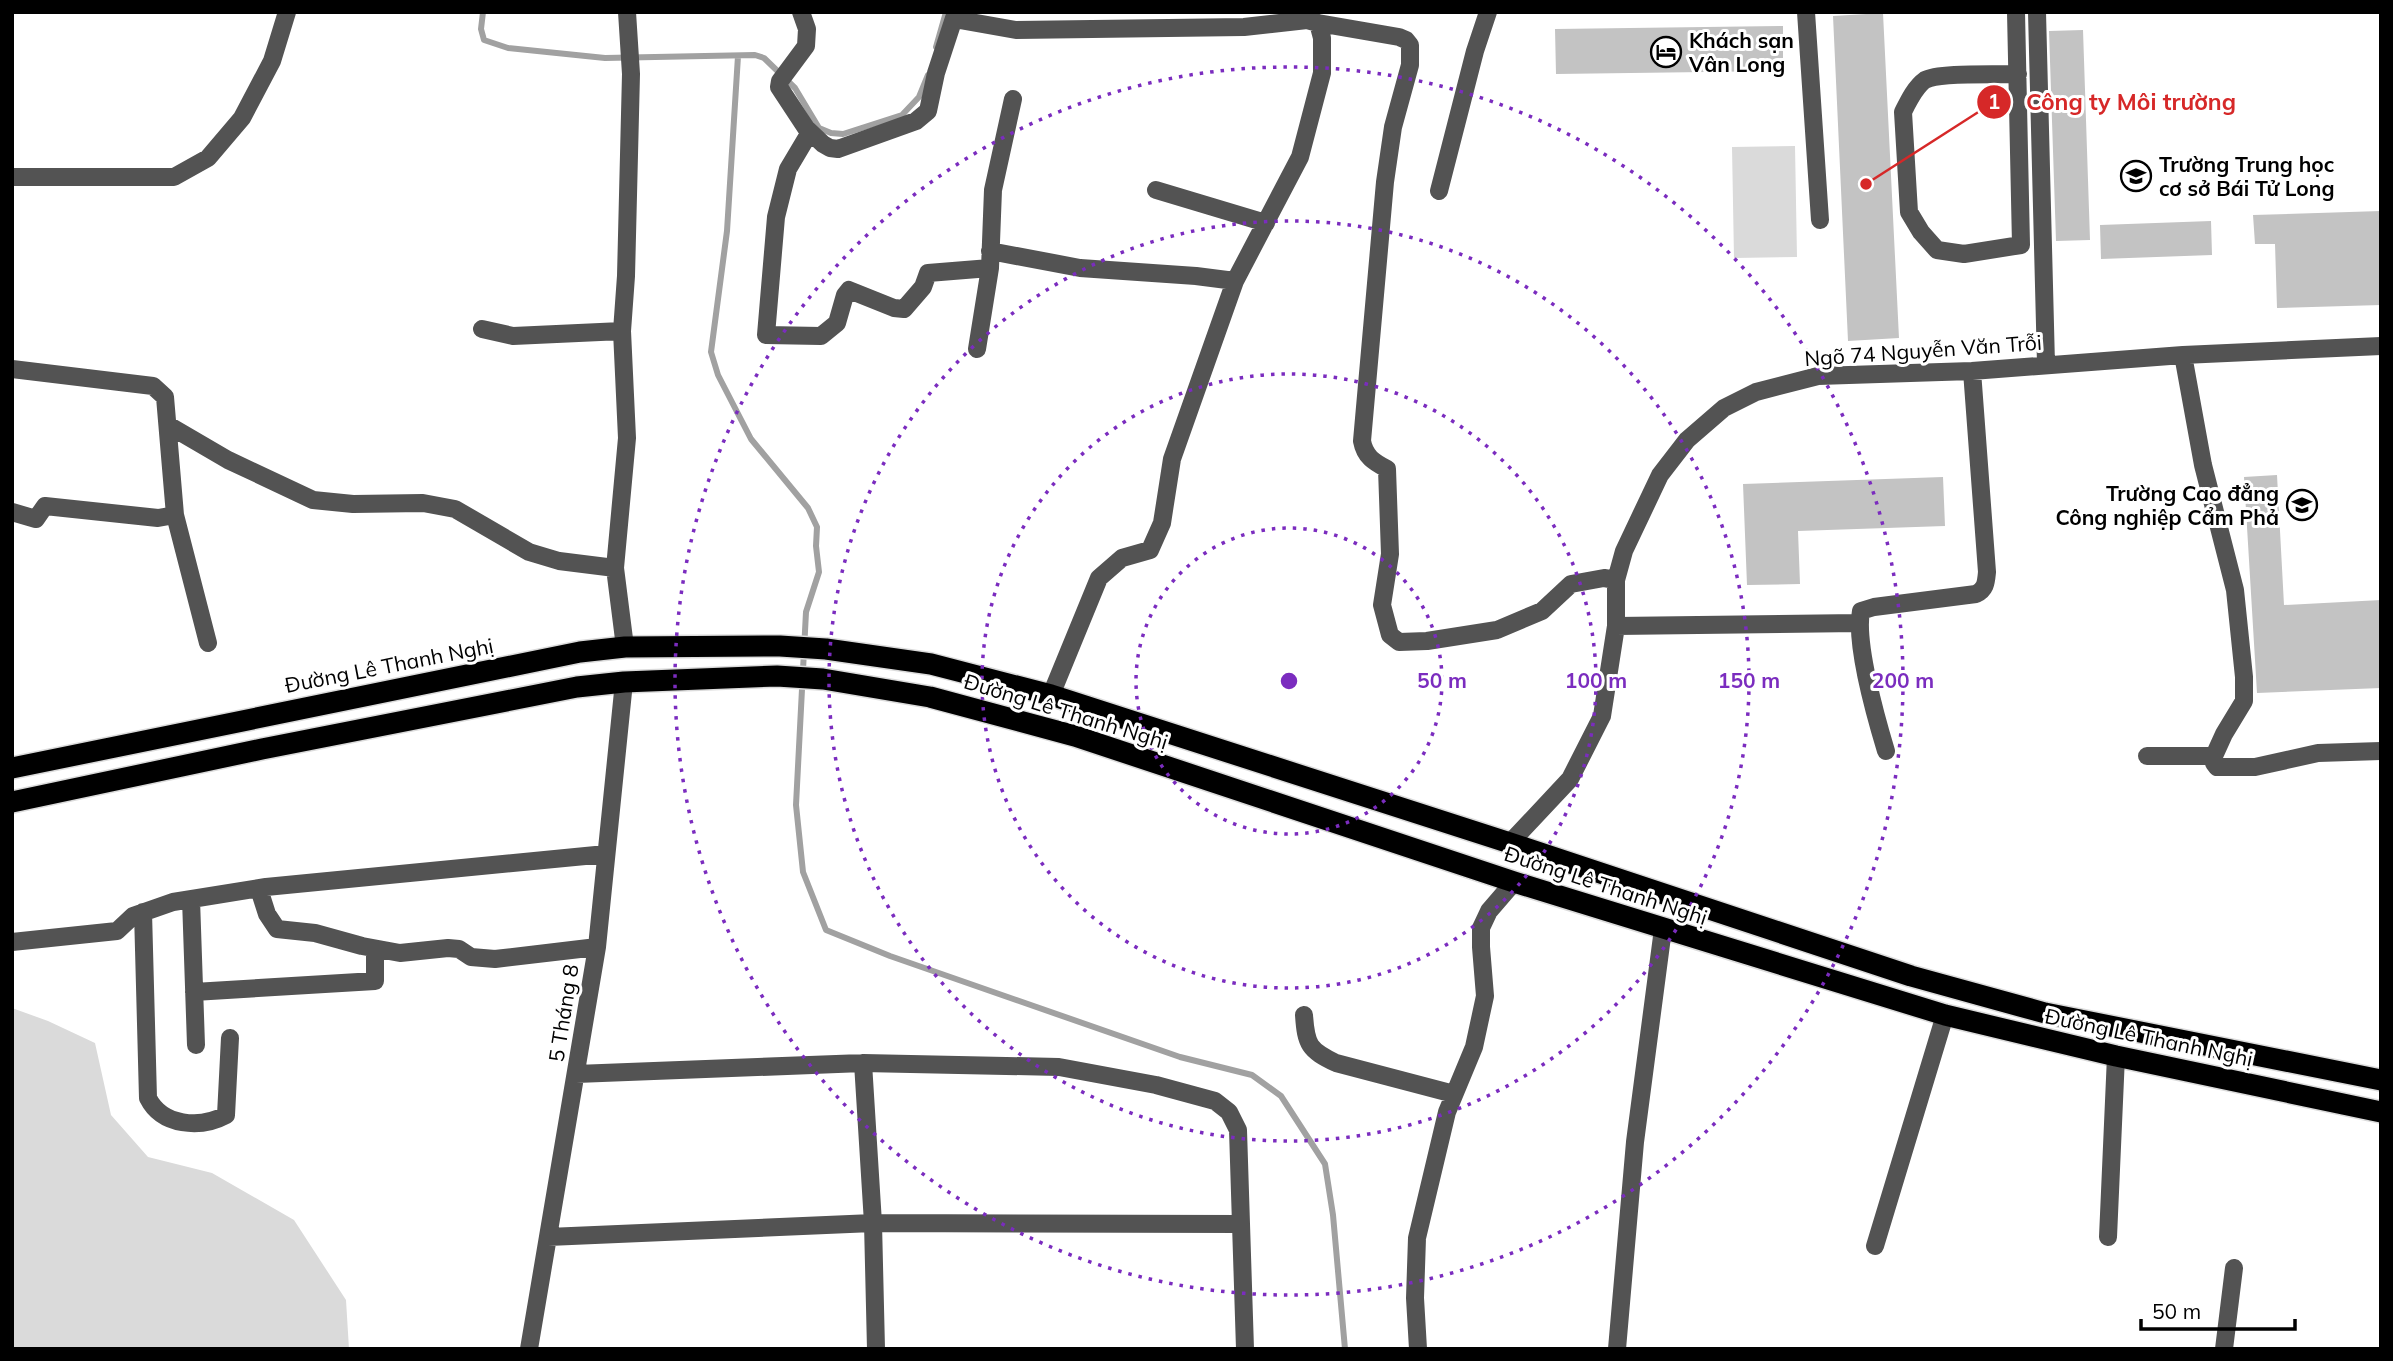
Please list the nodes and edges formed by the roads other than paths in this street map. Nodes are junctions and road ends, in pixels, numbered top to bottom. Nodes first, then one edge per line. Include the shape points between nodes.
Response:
1 (287, 12) edge
2 (627, 12) edge
3 (801, 12) edge
4 (1488, 12) edge
5 (1806, 12) edge
6 (2016, 12) edge
7 (2037, 12) edge
8 (955, 16) edge
9 (1311, 18) edge
10 (2018, 74) junction
11 (1013, 99) dead end
12 (810, 132) junction
13 (12, 177) edge
14 (1156, 190) dead end
15 (1439, 191) dead end
16 (1820, 220) dead end
17 (1266, 223) junction
18 (990, 259) junction
19 (1236, 281) junction
20 (482, 329) dead end
21 (622, 331) junction
22 (2381, 346) edge
23 (977, 349) dead end
24 (2183, 355) junction
25 (2046, 364) junction
26 (12, 369) edge
27 (1972, 371) junction
28 (169, 425) junction
29 (12, 512) edge
30 (175, 515) junction
31 (615, 568) junction
32 (1616, 580) junction
33 (1859, 623) junction
34 (1616, 626) junction
35 (208, 643) dead end
36 (625, 647) junction
37 (624, 682) junction
38 (1051, 695) junction
39 (255, 716) junction
40 (262, 749) junction
41 (1885, 751) dead end
42 (2381, 751) edge
43 (2147, 756) dead end
44 (2214, 757) junction
45 (1247, 759) junction
46 (12, 768) edge
47 (1236, 791) junction
48 (12, 802) edge
49 (1510, 843) junction
50 (606, 854) junction
51 (1514, 882) junction
52 (259, 889) junction
53 (191, 899) junction
54 (143, 912) junction
55 (1663, 929) junction
56 (12, 942) edge
57 (597, 947) junction
58 (375, 948) junction
59 (194, 992) junction
60 (1304, 1015) dead end
61 (1945, 1015) junction
62 (230, 1038) dead end
63 (196, 1045) dead end
64 (2116, 1056) junction
65 (863, 1063) junction
66 (576, 1074) junction
67 (2381, 1080) edge
68 (1454, 1094) junction
69 (2381, 1112) edge
70 (873, 1223) junction
71 (1241, 1224) junction
72 (548, 1237) junction
73 (2108, 1237) dead end
74 (1875, 1246) dead end
75 (2234, 1268) dead end
76 (529, 1349) edge
77 (876, 1349) edge
78 (1245, 1349) edge
79 (1418, 1349) edge
80 (1618, 1349) edge
81 (2224, 1349) edge

1 - 13 street via 272,61 242,118 208,158 174,177
2 - 21 street via 631,74
3 - 12 street via 808,39 782,80 782,93
4 - 15 street
5 - 16 street
6 - 10 street
7 - 25 street
8 - 9 street via 1016,30 1244,27
8 - 12 street via 928,111 916,121 838,149 823,145
9 - 17 street via 1322,38 1322,73 1300,157
9 - 32 street via 1399,37 1411,51 1385,182 1362,441 1369,458 1387,469 1390,554 1382,605 1390,635 1399,642 1427,641 1497,630 1542,611 1571,584
10 - 10 street via 2021,245 1964,254 1937,250 1909,212 1903,112 1924,80
11 - 18 street via 993,190
12 - 18 street via 788,170 776,218 766,335 821,336 836,323 849,290 904,309 923,287 928,273
14 - 17 street
17 - 19 street
18 - 19 street
18 - 23 street
19 - 38 street via 1172,459 1162,523 1150,550 1122,558 1099,578
20 - 21 street via 513,336
21 - 31 street via 627,438
22 - 24 street, Ngõ 74 Nguyễn Văn Trỗi
24 - 25 street, Ngõ 74 Nguyễn Văn Trỗi
24 - 44 street via 2203,466 2235,590 2244,677 2244,701
25 - 27 street, Ngõ 74 Nguyễn Văn Trỗi
26 - 28 street via 153,386 165,397
27 - 32 street, Ngõ 74 Nguyễn Văn Trỗi via 1818,376 1756,392 1724,408 1687,440 1660,475 1624,551
27 - 33 street via 1986,583 1976,594 1861,611
28 - 30 street
28 - 31 street via 228,460 313,500 423,503 455,509 529,552
29 - 30 street via 36,519 45,506 158,518
30 - 35 street
31 - 36 street
32 - 34 street, Ngõ 74 Nguyễn Văn Trỗi
33 - 34 street
33 - 41 street
34 - 49 street, Ngõ 74 Nguyễn Văn Trỗi via 1602,716 1570,779
36 - 38 highway, Đường Lê Thanh Nghị via 826,649 930,664
36 - 39 highway, Đường Lê Thanh Nghị
37 - 40 highway via 577,687
37 - 47 highway, Đường Lê Thanh Nghị via 777,676 930,696 1075,736
37 - 50 street, 5 Tháng 8
38 - 45 highway, Đường Lê Thanh Nghị
39 - 40 highway
39 - 46 highway, Đường Lê Thanh Nghị
40 - 48 highway
42 - 44 street via 2318,753 2234,768 2217,767
43 - 44 street
45 - 47 highway
45 - 49 highway, Đường Lê Thanh Nghị
47 - 51 highway, Đường Lê Thanh Nghị
49 - 67 highway, Đường Lê Thanh Nghị via 1911,976 2045,1013
50 - 52 street
50 - 57 street, 5 Tháng 8
51 - 55 highway, Đường Lê Thanh Nghị
51 - 68 street via 1489,911 1482,928 1485,996 1475,1047
52 - 53 street
52 - 58 street via 277,929
53 - 54 street
53 - 59 street
54 - 56 street via 117,931
54 - 62 street via 148,1098 154,1110 170,1120 198,1123 226,1115
55 - 61 highway, Đường Lê Thanh Nghị
55 - 80 street via 1634,1142
57 - 58 street via 495,959 471,957 459,949 400,953
57 - 66 street, 5 Tháng 8
58 - 59 street via 375,981
59 - 63 street
60 - 68 street via 1309,1046 1319,1055
61 - 64 highway, Đường Lê Thanh Nghị
61 - 74 street
64 - 69 highway, Đường Lê Thanh Nghị
64 - 73 street
65 - 66 street
65 - 70 street
65 - 71 street via 1059,1067 1214,1101 1229,1112 1238,1130
66 - 72 street, 5 Tháng 8
68 - 79 street via 1417,1238
70 - 71 street
70 - 72 street
70 - 77 street
71 - 78 street
72 - 76 street, 5 Tháng 8
75 - 81 street

